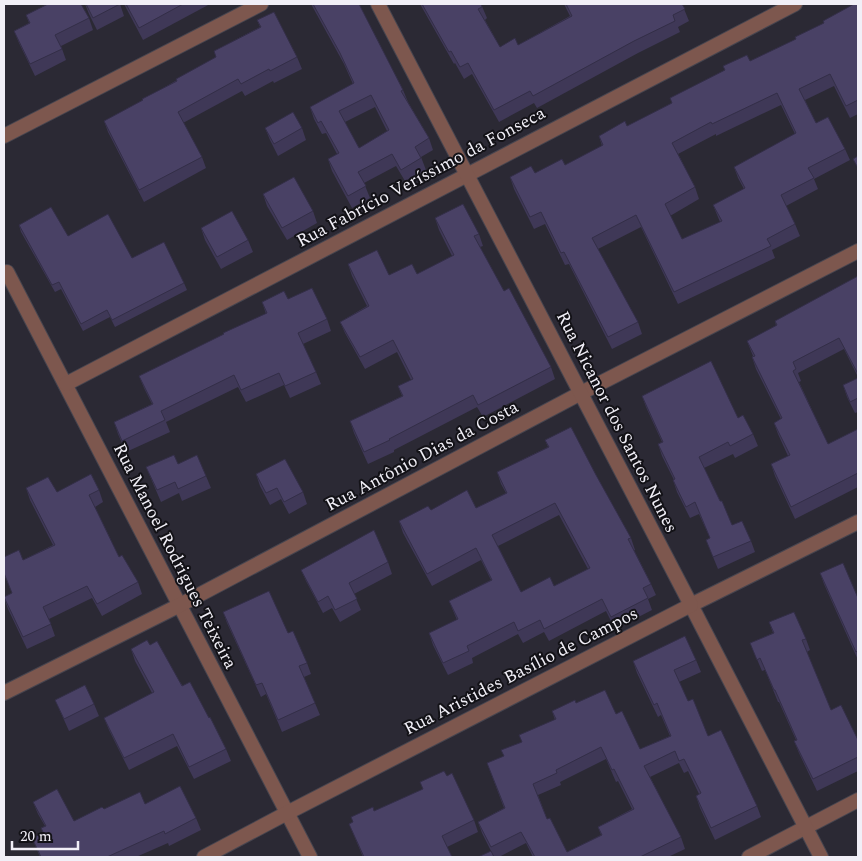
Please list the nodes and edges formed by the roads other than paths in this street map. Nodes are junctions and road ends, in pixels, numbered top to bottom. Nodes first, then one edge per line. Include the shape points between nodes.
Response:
1 (260, 4) edge
2 (378, 4) edge
3 (795, 4) edge
4 (4, 136) edge
5 (467, 175) junction
6 (858, 251) edge
7 (7, 272) dead end
8 (66, 384) junction
9 (581, 393) junction
10 (858, 522) edge
11 (180, 605) junction
12 (690, 605) junction
13 (4, 693) edge
14 (858, 800) edge
15 (287, 813) junction
16 (806, 827) junction
17 (204, 857) edge
18 (310, 857) edge
19 (749, 857) edge
20 (821, 857) edge

1 - 4 street
2 - 5 street, Rua Nicanor dos Santos Nunes
3 - 5 street, Rua Fabrício Veríssimo da Fonseca
5 - 8 street, Rua Fabrício Veríssimo da Fonseca
5 - 9 street, Rua Nicanor dos Santos Nunes
6 - 9 street, Rua Antônio Dias da Costa
7 - 8 street, Rua Manoel Rodrigues Teixeira
8 - 11 street, Rua Manoel Rodrigues Teixeira
9 - 11 street, Rua Antônio Dias da Costa
9 - 12 street, Rua Nicanor dos Santos Nunes
10 - 12 street, Rua Aristides Basílio de Campos
11 - 13 street, Rua Antônio Dias da Costa
11 - 15 street, Rua Manoel Rodrigues Teixeira
12 - 15 street, Rua Aristides Basílio de Campos
12 - 16 street, Rua Nicanor dos Santos Nunes
14 - 16 street
15 - 17 street, Rua Aristides Basílio de Campos
15 - 18 street, Rua Manoel Rodrigues Teixeira
16 - 19 street
16 - 20 street, Rua Nicanor dos Santos Nunes

